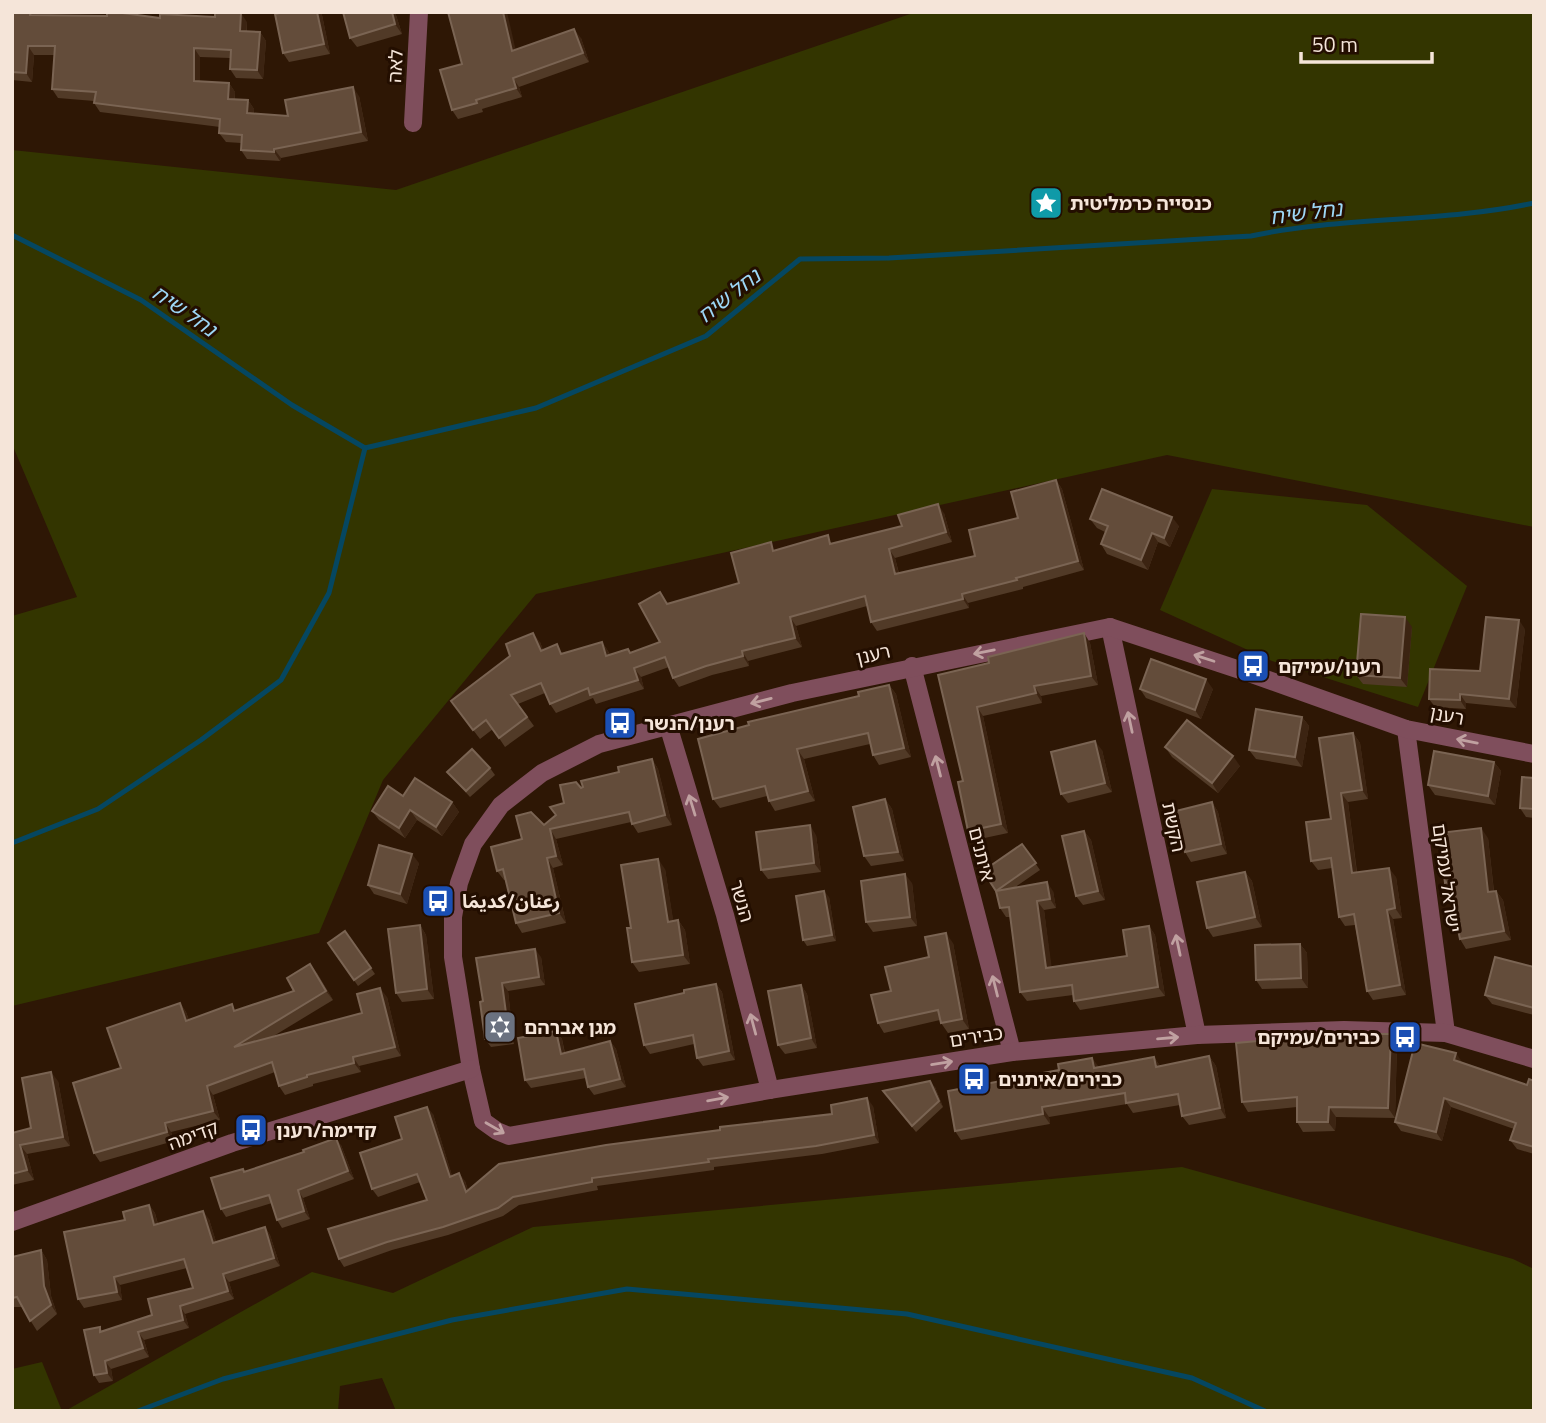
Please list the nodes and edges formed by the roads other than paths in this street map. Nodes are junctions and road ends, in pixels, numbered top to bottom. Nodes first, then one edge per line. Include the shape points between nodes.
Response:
1 (419, 12) edge
2 (413, 123) dead end
3 (1110, 626) junction
4 (912, 666) junction
5 (668, 725) junction
6 (1406, 729) junction
7 (1534, 754) edge
8 (1446, 1033) junction
9 (1197, 1035) junction
10 (1012, 1052) junction
11 (1534, 1059) edge
12 (471, 1069) junction
13 (771, 1090) junction
14 (12, 1222) edge

1 - 2 street, לאה
3 -> 4 street, רענן
6 -> 3 street, רענן
9 -> 3 street, הקשת
4 -> 5 street, רענן
10 -> 4 street, איתנים
5 - 12 street, רענן via 599,744 542,773 501,805 473,844 453,917 453,957
13 -> 5 street, הנשר
7 -> 6 street, רענן
6 - 8 street, ישראל עמיקם
8 - 9 street, כבירים via 1345,1030
8 - 11 street, כבירים
10 -> 9 street, כבירים
13 -> 10 street, כבירים
12 -> 13 street, כבירים via 484,1121 509,1136
12 - 14 street, קדימה via 232,1143

